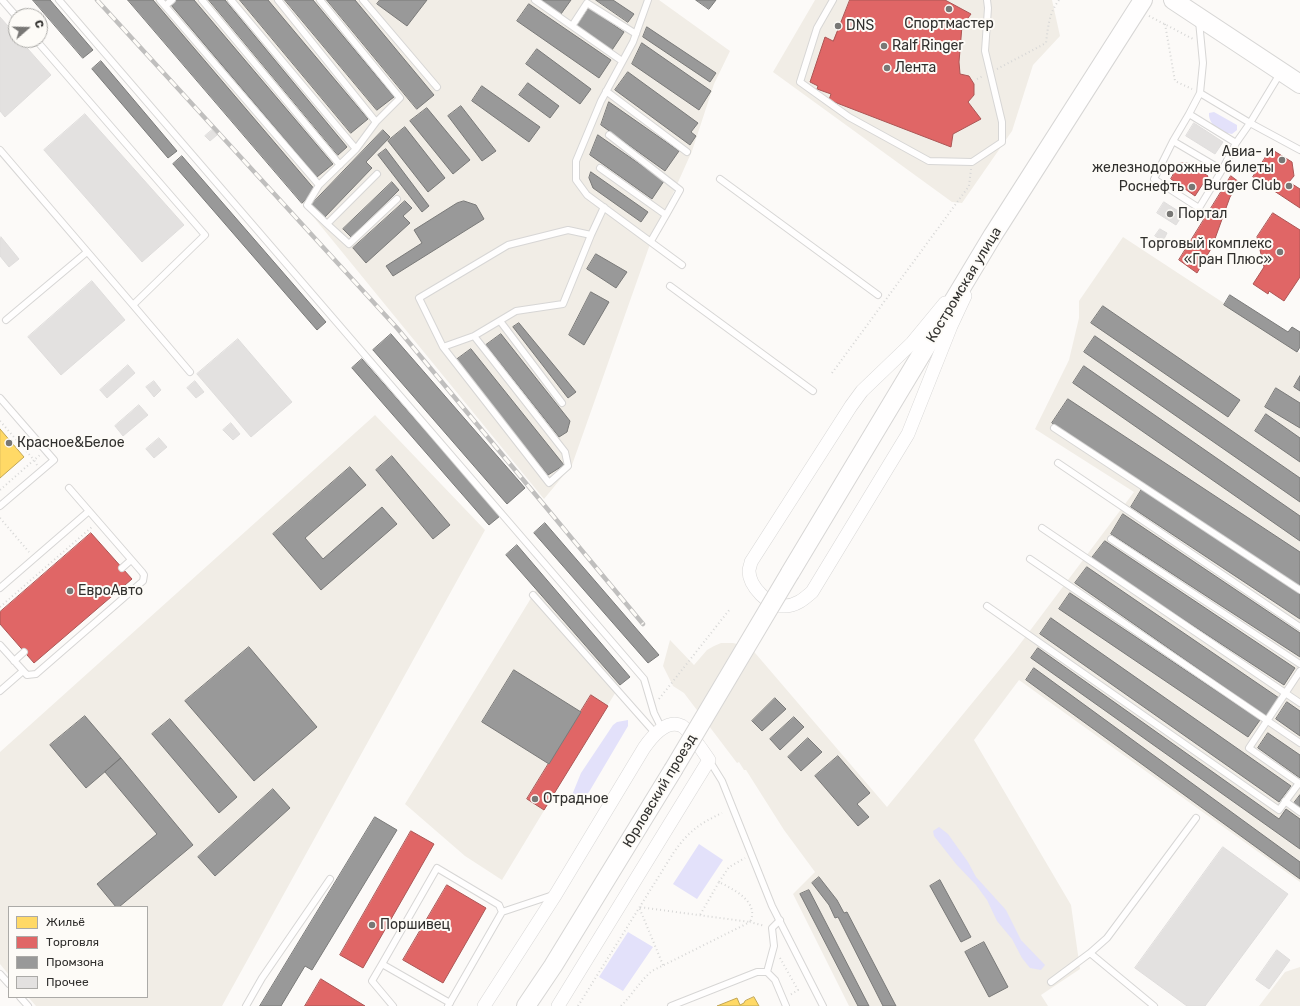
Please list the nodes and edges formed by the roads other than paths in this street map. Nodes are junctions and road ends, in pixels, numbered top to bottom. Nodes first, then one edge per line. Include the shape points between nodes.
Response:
1 (2, 0) edge
2 (58, 0) edge
3 (160, 0) edge
4 (172, 0) edge
5 (202, 0) edge
6 (231, 0) edge
7 (278, 0) edge
8 (320, 0) edge
9 (363, 0) edge
10 (535, 0) edge
11 (648, 0) edge
12 (833, 0) edge
13 (987, 0) edge
14 (1143, 0) edge
15 (1173, 0) edge
16 (585, 1) edge
17 (165, 6) junction
18 (9, 8) edge
19 (1199, 17) junction
20 (572, 26) junction
21 (636, 34) junction
22 (43, 48) edge
23 (622, 61) junction
24 (1281, 72) junction
25 (1300, 84) edge
26 (437, 87) dead end
27 (606, 91) junction
28 (1200, 93) junction
29 (1189, 114) junction
30 (376, 122) junction
31 (1250, 123) junction
32 (609, 135) dead end
33 (1173, 141) junction
34 (1236, 143) junction
35 (356, 149) junction
36 (0, 150) edge
37 (1300, 150) edge
38 (687, 152) dead end
39 (340, 165) junction
40 (600, 168) dead end
41 (1222, 170) junction
42 (377, 174) dead end
43 (720, 179) dead end
44 (319, 185) junction
45 (397, 199) dead end
46 (604, 207) junction
47 (666, 215) junction
48 (327, 224) junction
49 (591, 235) junction
50 (993, 235) junction
51 (651, 241) junction
52 (87, 252) junction
53 (682, 265) dead end
54 (973, 269) junction
55 (670, 286) dead end
56 (878, 295) dead end
57 (133, 305) junction
58 (6, 320) dead end
59 (500, 321) junction
60 (474, 336) junction
61 (443, 347) junction
62 (190, 372) dead end
63 (813, 391) dead end
64 (0, 398) edge
65 (562, 403) dead end
66 (1054, 428) dead end
67 (1058, 463) dead end
68 (69, 488) dead end
69 (0, 506) edge
70 (89, 511) junction
71 (1042, 528) dead end
72 (1111, 539) dead end
73 (1030, 559) dead end
74 (131, 560) junction
75 (122, 568) dead end
76 (790, 573) joint
77 (0, 588) edge
78 (1300, 590) edge
79 (533, 595) dead end
80 (987, 606) dead end
81 (1300, 628) edge
82 (0, 645) edge
83 (24, 652) dead end
84 (14, 661) junction
85 (1300, 664) edge
86 (23, 671) junction
87 (1300, 671) edge
88 (0, 691) edge
89 (1285, 693) junction
90 (1300, 703) edge
91 (1267, 721) junction
92 (659, 732) junction
93 (1300, 743) edge
94 (709, 760) junction
95 (1285, 801) junction
96 (1300, 812) edge
97 (1196, 818) dead end
98 (330, 879) dead end
99 (556, 894) junction
100 (502, 912) junction
101 (780, 920) junction
102 (1090, 953) junction
103 (382, 964) junction
104 (767, 972) junction
105 (0, 974) edge
106 (1051, 982) dead end
107 (8, 983) edge
108 (21, 998) edge
109 (449, 1004) edge
110 (28, 1006) edge
111 (246, 1006) edge
112 (393, 1006) edge
113 (484, 1006) edge
114 (526, 1006) edge
115 (558, 1006) edge
116 (672, 1006) edge
117 (786, 1006) edge
118 (823, 1006) edge
119 (1154, 1006) edge

1 - 18 lane
2 - 92 lane via 644,679
3 - 17 lane
4 - 17 lane
5 - 39 lane
6 - 35 lane
7 - 30 lane
8 - 30 lane via 400,98
9 - 26 lane
10 - 20 lane
11 - 21 lane
12 - 13 lane via 817,28 800,82 849,117 930,161 972,162 1002,142 1002,122 985,51
14 - 50 main road, Костромская улица
15 - 19 main road
16 - 20 lane
16 - 21 lane
17 - 44 lane
19 - 24 main road
19 - 28 lane via 1203,63
20 - 23 lane
21 - 23 lane
22 - 57 lane via 205,235
23 - 27 lane
24 - 25 main road
24 - 31 lane
27 - 38 lane
27 - 46 lane via 576,161 576,180 586,195
28 - 29 lane
28 - 31 lane
29 - 33 lane
29 - 34 lane
30 - 35 lane
31 - 34 lane
31 - 37 lane
32 - 47 lane via 680,190
33 - 41 lane
33 - 41 lane via 1154,179 1199,208
34 - 41 lane
35 - 39 lane
36 - 52 lane
39 - 44 lane
40 - 47 lane
42 - 48 lane
43 - 56 lane
44 - 48 lane via 307,205
45 - 48 lane via 349,244
46 - 49 lane
46 - 51 lane
47 - 51 lane
49 - 59 lane via 563,304 516,311
49 - 61 lane via 568,230 508,245 419,298
50 - 54 main road, Костромская улица
50 - 54 street via 951,326 908,434 812,592 795,604 784,606 767,601 752,581 749,571 751,562 862,390 912,343
51 - 53 lane
52 - 57 lane
52 - 58 lane
54 - 76 main road, Костромская улица
55 - 63 lane
57 - 62 lane
59 - 60 lane
59 - 65 lane
60 - 61 lane
60 - 61 lane via 565,452 568,466 549,483
64 - 69 lane via 54,460
66 - 78 lane
67 - 81 lane
68 - 70 lane
70 - 74 lane
70 - 77 lane
71 - 89 lane
72 - 85 lane
73 - 91 lane
74 - 75 lane
74 - 86 lane via 144,575 141,584 36,674 30,675
76 - 114 main road, Юрловский проезд, bridge via 673,770
79 - 92 lane
80 - 95 lane via 1279,810
82 - 84 lane
83 - 84 lane
84 - 86 lane
86 - 88 lane
87 - 89 lane
89 - 90 lane
89 - 91 lane
91 - 93 lane
91 - 95 lane via 1249,748 1299,782
92 - 94 street via 670,725 682,726
92 - 99 street via 644,748
94 - 101 lane via 722,781
94 - 115 street
95 - 96 lane
97 - 102 lane via 1107,938
98 - 111 lane via 262,978
99 - 100 lane
99 - 113 street
100 - 103 lane via 499,905 437,868
100 - 109 lane
101 - 104 lane via 772,928 774,946
101 - 118 lane
102 - 106 lane
102 - 119 lane
103 - 109 lane
103 - 112 lane via 372,981
104 - 116 lane via 752,973
104 - 117 lane via 775,980
105 - 107 lane
108 - 110 lane

